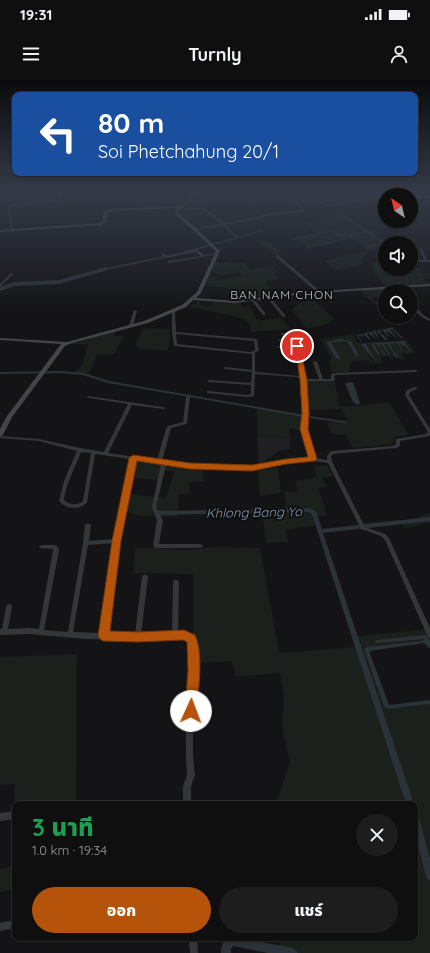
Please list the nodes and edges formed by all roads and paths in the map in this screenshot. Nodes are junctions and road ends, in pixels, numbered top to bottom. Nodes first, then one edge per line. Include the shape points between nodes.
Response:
1 (198, 232) edge
2 (420, 249) dead end
3 (162, 254) dead end
4 (217, 254) junction
5 (203, 256) junction
6 (277, 256) dead end
7 (428, 261) edge
8 (169, 262) dead end
9 (12, 274) dead end
10 (418, 285) edge
11 (430, 285) edge
12 (0, 286) edge
13 (378, 288) edge
14 (319, 292) junction
15 (269, 298) junction
16 (193, 300) junction
17 (253, 300) junction
18 (135, 311) dead end
19 (173, 311) junction
20 (418, 311) edge
21 (264, 314) dead end
22 (284, 316) dead end
23 (428, 320) dead end
24 (131, 326) junction
25 (174, 333) junction
26 (282, 334) dead end
27 (0, 339) edge
28 (280, 340) dead end
29 (294, 340) junction
30 (67, 343) junction
31 (279, 348) dead end
32 (298, 348) junction
33 (253, 352) junction
34 (284, 356) dead end
35 (299, 356) junction
36 (315, 362) dead end
37 (225, 368) dead end
38 (416, 371) dead end
39 (253, 372) junction
40 (303, 378) junction
41 (321, 380) junction
42 (209, 381) dead end
43 (253, 384) junction
44 (416, 388) dead end
45 (208, 392) dead end
46 (89, 397) dead end
47 (188, 397) dead end
48 (130, 404) junction
49 (163, 408) dead end
50 (430, 433) edge
51 (0, 436) edge
52 (80, 450) junction
53 (93, 452) junction
54 (105, 454) junction
55 (133, 458) junction
56 (312, 459) junction
57 (330, 462) junction
58 (162, 463) junction
59 (88, 525) dead end
60 (117, 541) junction
61 (86, 543) junction
62 (200, 546) dead end
63 (42, 547) dead end
64 (145, 577) dead end
65 (176, 582) dead end
66 (9, 607) dead end
67 (2, 632) edge
68 (41, 632) junction
69 (70, 635) junction
70 (175, 635) junction
71 (430, 635) edge
72 (103, 636) junction
73 (138, 637) junction
74 (187, 801) edge
75 (12, 815) edge
76 (0, 817) edge
77 (12, 925) edge
78 (0, 927) edge
79 (193, 941) edge
80 (194, 953) edge

1 - 4 street via 214,246
2 - 7 street
3 - 5 street via 166,257 197,251
4 - 5 street
4 - 16 street via 203,288
5 - 8 street
6 - 14 street
9 - 12 street
10 - 11 street
13 - 14 street
14 - 15 street
15 - 17 street
15 - 22 street
16 - 17 street
16 - 19 street
17 - 21 street
18 - 24 street
19 - 24 street
19 - 25 street
20 - 23 street
24 - 30 street
25 - 33 street via 176,345
25 - 33 street via 256,340 257,351
26 - 29 street via 291,334
27 - 30 street
28 - 29 street
29 - 32 street
30 - 51 street via 9,417
31 - 32 street
32 - 35 street
33 - 39 street
34 - 35 street
35 - 40 street
36 - 41 street
37 - 39 street
38 - 41 street via 336,374 332,375 332,380
39 - 40 street
39 - 43 street
40 - 41 street
40 - 56 street via 304,429
42 - 43 street
43 - 45 street via 253,395 250,396
44 - 50 street via 408,391 407,395
46 - 48 street
47 - 58 street via 185,423 168,429
48 - 49 street
48 - 54 street
50 - 57 street via 398,440 398,445 394,448 332,453 329,456
51 - 52 street via 45,441
52 - 53 street
52 - 53 street via 62,494 61,501 67,505 79,506 86,502
53 - 54 street
54 - 55 street
55 - 58 street
55 - 60 street
56 - 57 street
56 - 58 street via 252,468
57 - 71 street via 362,526 387,539
58 - 62 street via 154,507 160,520 156,546
59 - 61 street
60 - 61 street
60 - 72 street
61 - 69 street
63 - 68 street via 52,546 56,550
64 - 73 street
65 - 70 street
66 - 67 street
67 - 68 street
68 - 69 street
69 - 72 street
70 - 73 street
70 - 74 street via 189,636 193,644 191,775 187,786
72 - 73 street
75 - 76 street
77 - 78 street
79 - 80 street

